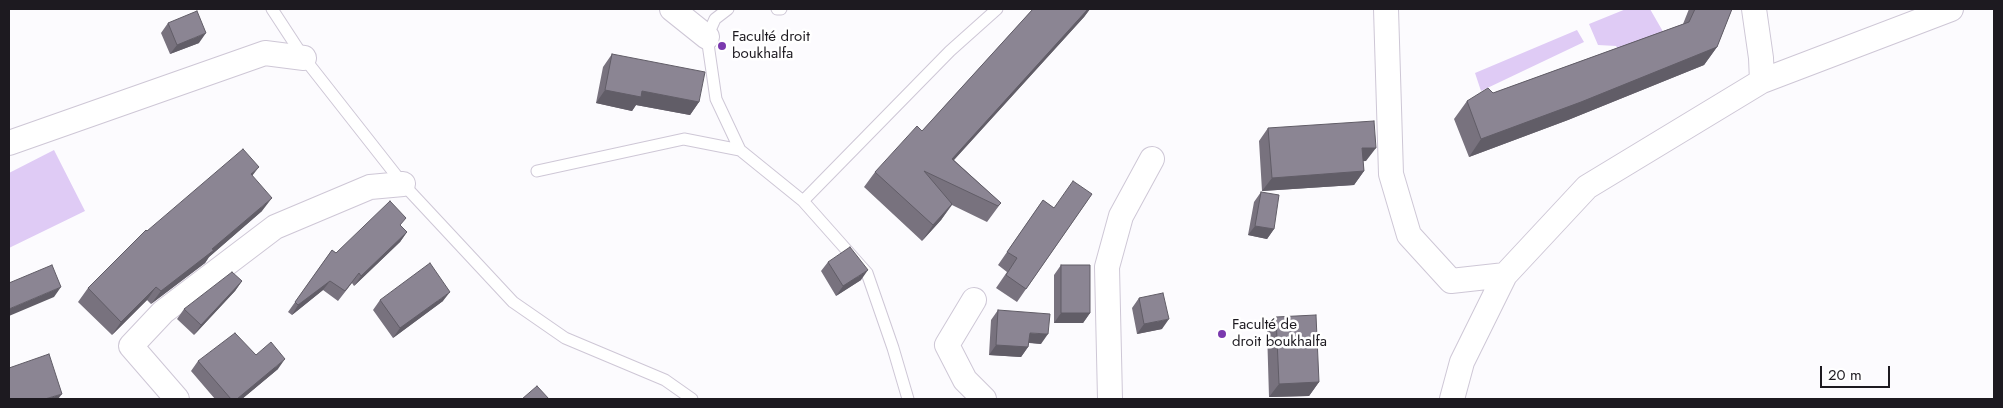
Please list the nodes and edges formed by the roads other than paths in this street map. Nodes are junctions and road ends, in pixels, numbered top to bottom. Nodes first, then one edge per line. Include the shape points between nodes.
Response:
1 (272, 9) edge
2 (672, 9) edge
3 (728, 9) edge
4 (997, 9) edge
5 (1386, 9) edge
6 (1754, 9) edge
7 (1951, 9) edge
8 (707, 37) junction
9 (304, 58) junction
10 (1762, 81) junction
11 (9, 143) edge
12 (740, 150) junction
13 (1152, 159) dead end
14 (537, 171) dead end
15 (403, 184) junction
16 (803, 201) junction
17 (1505, 275) junction
18 (974, 300) dead end
19 (177, 399) edge
20 (692, 399) edge
21 (908, 399) edge
22 (984, 399) edge
23 (1110, 399) edge
24 (1452, 399) edge

1 - 9 lane
2 - 8 street
3 - 8 lane via 715,20
4 - 16 lane via 950,51
5 - 17 street via 1391,174 1409,235 1451,281
6 - 10 street
7 - 10 street
8 - 12 lane via 716,100
9 - 11 street via 265,54
9 - 15 lane
10 - 17 street via 1587,186
12 - 14 lane via 684,138
12 - 16 lane
13 - 23 street via 1121,216 1107,267
15 - 19 street via 370,187 275,227 163,312 131,346
15 - 20 lane via 513,302 565,338 665,380
16 - 21 lane via 867,273
17 - 24 street via 1462,362
18 - 22 street via 947,345 965,380

